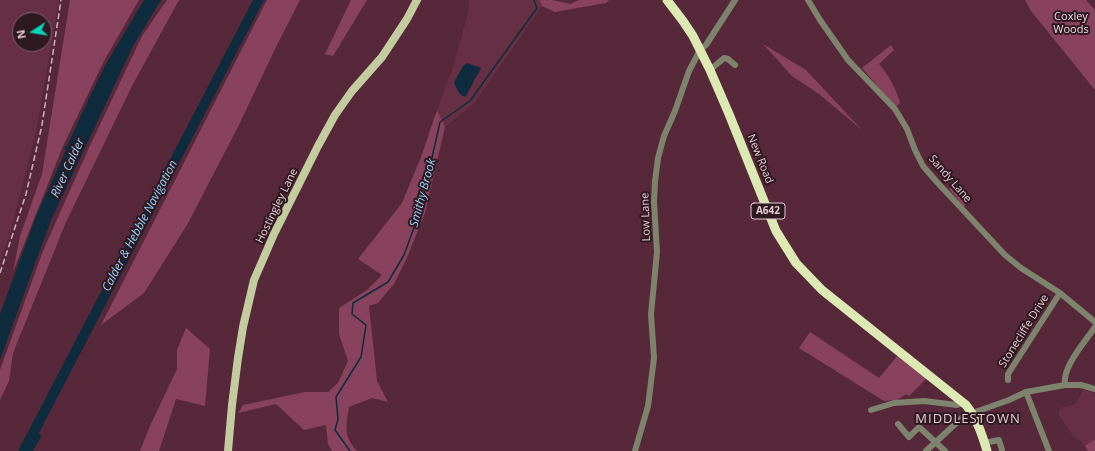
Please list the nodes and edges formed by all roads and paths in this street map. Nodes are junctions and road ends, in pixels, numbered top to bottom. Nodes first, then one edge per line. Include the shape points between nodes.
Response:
1 (417, 0) edge
2 (667, 0) edge
3 (735, 0) edge
4 (808, 0) edge
5 (700, 50) junction
6 (734, 65) dead end
7 (710, 70) junction
8 (1060, 293) junction
9 (1095, 322) edge
10 (1095, 327) edge
11 (1008, 380) dead end
12 (1065, 385) junction
13 (1095, 389) edge
14 (1026, 392) junction
15 (964, 404) junction
16 (871, 410) dead end
17 (972, 413) junction
18 (898, 424) dead end
19 (935, 442) junction
20 (986, 447) edge
21 (1002, 450) dead end
22 (228, 451) edge
23 (635, 451) edge
24 (926, 451) edge
25 (945, 451) edge
26 (1048, 451) edge

1 - 22 main road, Hostingley Lane via 382,57 335,115 274,234 254,280 238,358
2 - 5 highway, New Road / A642
3 - 5 street, Low Lane via 706,45
4 - 8 street, Sandy Lane via 848,60 895,109 923,166 1005,255
5 - 7 highway, New Road / A642
5 - 23 street, Low Lane via 689,71 658,158 654,202 657,252 651,314 654,358 648,406
6 - 7 street via 724,58
7 - 15 highway, New Road / A642 via 776,231 796,263 822,290
8 - 9 street, Sandy Lane
8 - 11 street, Stonecliffe Drive via 1008,374
10 - 12 street via 1068,367
12 - 13 street via 1081,385
12 - 14 street
14 - 17 street
14 - 26 street
15 - 16 street via 924,401 894,403
15 - 17 highway, New Road / A642
17 - 19 street via 964,416
17 - 20 highway, New Road / A642
18 - 19 street via 909,437 919,427
19 - 24 street
19 - 25 street
20 - 21 street via 999,440

